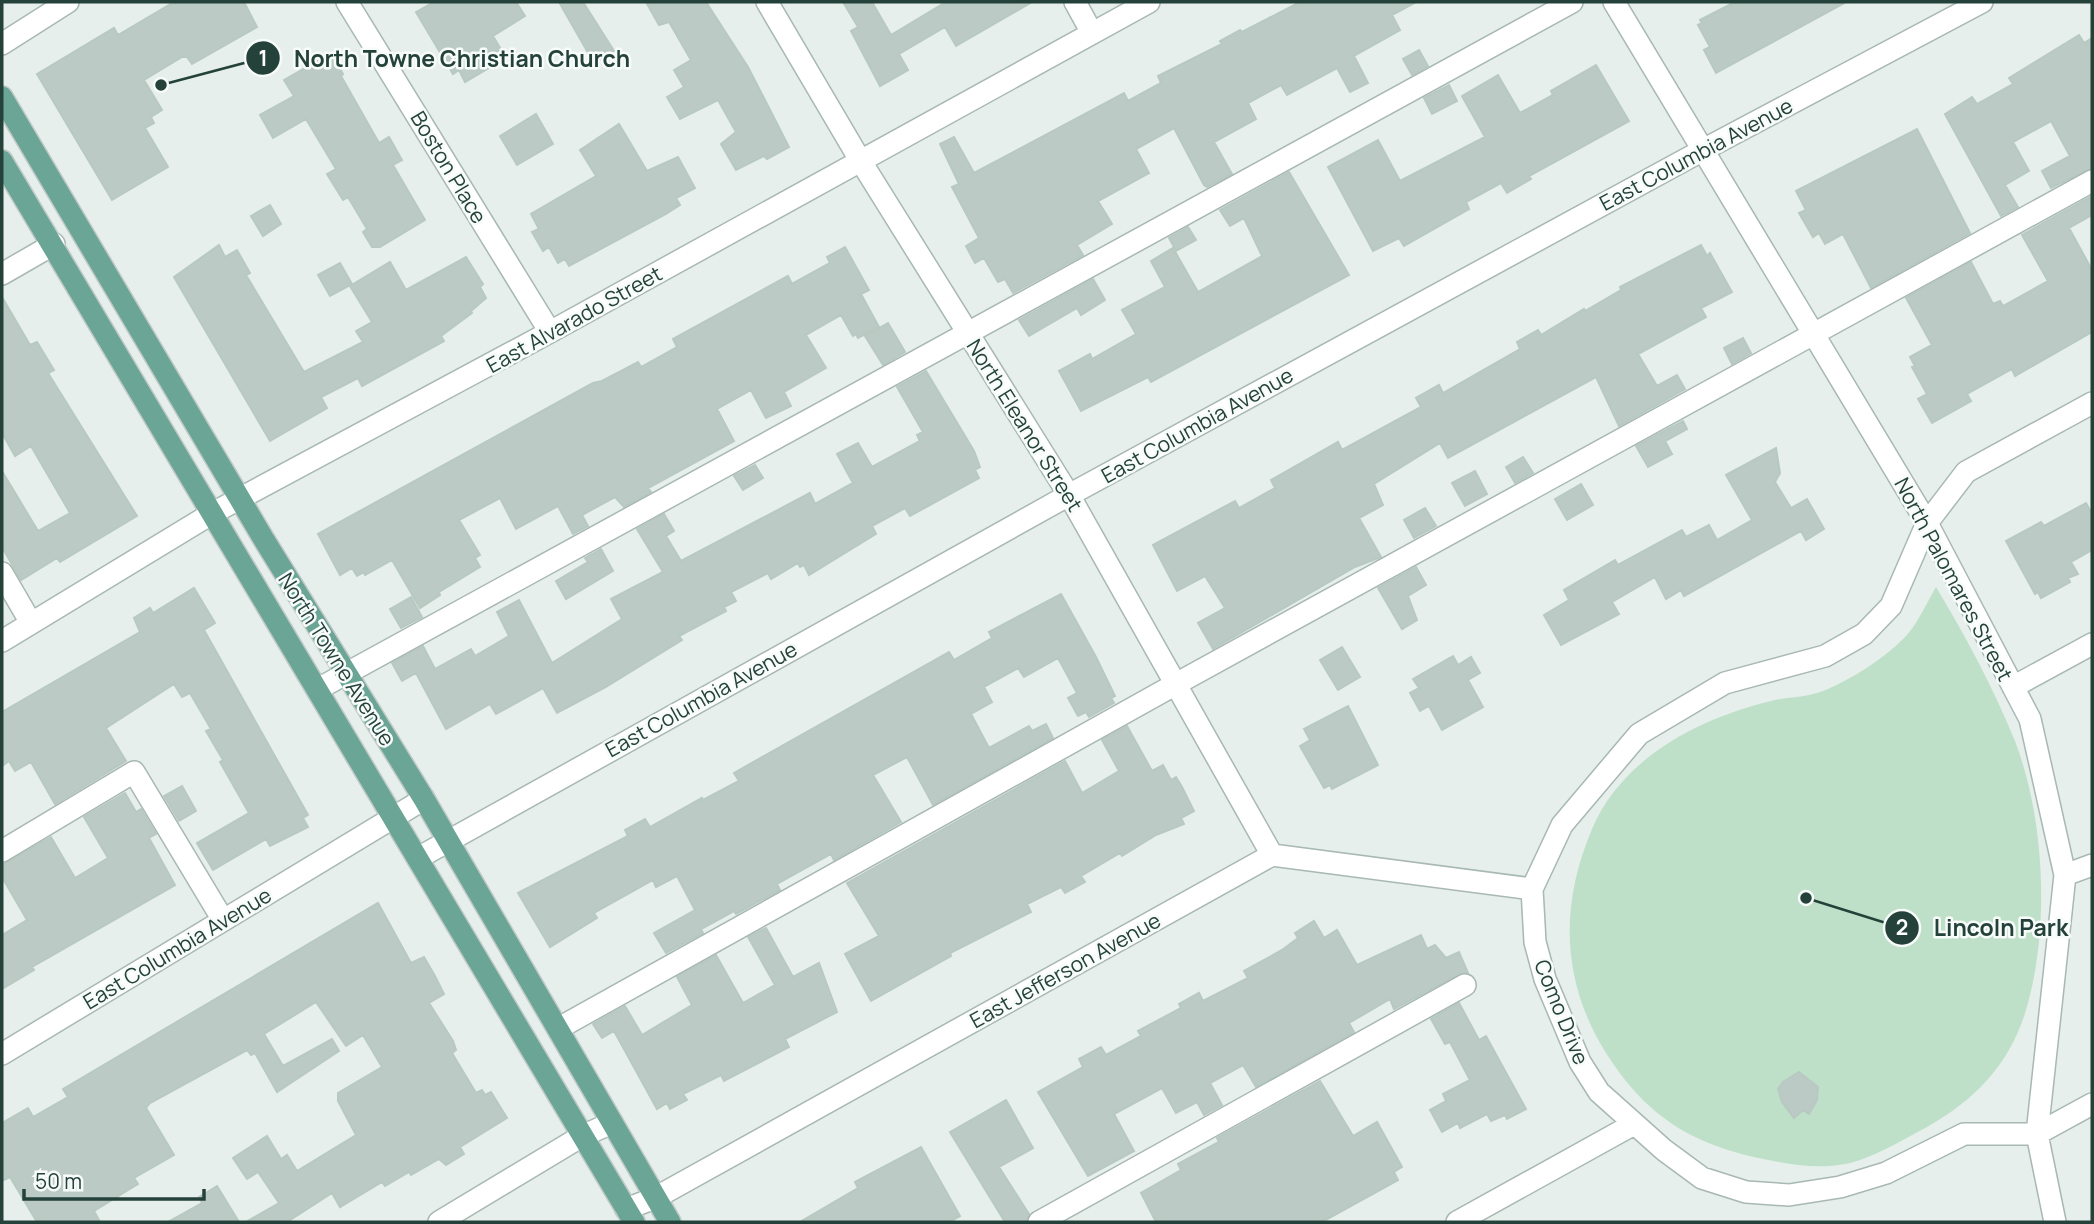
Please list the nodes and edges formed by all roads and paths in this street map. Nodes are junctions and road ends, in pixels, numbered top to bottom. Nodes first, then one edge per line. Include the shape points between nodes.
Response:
1 (68, 2) edge
2 (347, 2) edge
3 (767, 2) edge
4 (1075, 2) edge
5 (1149, 2) edge
6 (1572, 2) edge
7 (1614, 2) edge
8 (1982, 2) edge
9 (1092, 33) junction
10 (2, 44) edge
11 (2, 97) edge
12 (1703, 150) junction
13 (860, 160) junction
14 (2, 161) edge
15 (2092, 181) edge
16 (54, 244) junction
17 (2, 274) edge
18 (550, 332) junction
19 (968, 332) junction
20 (1815, 335) junction
21 (2092, 403) edge
22 (1069, 495) junction
23 (240, 499) junction
24 (211, 514) junction
25 (1927, 523) junction
26 (2, 573) edge
27 (31, 623) junction
28 (2, 641) edge
29 (2092, 644) edge
30 (346, 673) junction
31 (1176, 684) junction
32 (2013, 687) junction
33 (318, 689) junction
34 (424, 799) junction
35 (394, 818) junction
36 (448, 840) junction
37 (2, 851) edge
38 (1272, 855) junction
39 (418, 858) junction
40 (2092, 865) edge
41 (2065, 875) junction
42 (1532, 889) junction
43 (223, 920) junction
44 (1465, 985) dead end
45 (559, 1028) junction
46 (2, 1054) edge
47 (2092, 1104) edge
48 (612, 1122) junction
49 (1634, 1124) junction
50 (2037, 1134) junction
51 (582, 1136) junction
52 (655, 1198) junction
53 (630, 1216) edge
54 (439, 1222) edge
55 (670, 1222) edge
56 (1039, 1222) edge
57 (1457, 1222) edge
58 (2055, 1222) edge

1 - 10 street
2 - 18 street, Boston Place
3 - 13 street, North Eleanor Street
4 - 9 street
5 - 9 street, East Alvarado Street
6 - 19 street
7 - 12 street, North Palomares Street
8 - 12 street, East Columbia Avenue
9 - 13 street, East Alvarado Street
11 - 23 main road, North Towne Avenue
12 - 20 street, North Palomares Street
12 - 22 street, East Columbia Avenue
13 - 18 street, East Alvarado Street
13 - 19 street, North Eleanor Street
14 - 16 main road, North Towne Avenue
15 - 20 street
16 - 17 street
16 - 24 main road, North Towne Avenue
18 - 23 street, East Alvarado Street
19 - 22 street, North Eleanor Street
19 - 30 street
20 - 25 street, North Palomares Street
20 - 31 street
21 - 25 street via 1966,472
22 - 31 street, North Eleanor Street
22 - 36 street, East Columbia Avenue
23 - 24 street, East Alvarado Street
23 - 30 main road, North Towne Avenue
24 - 27 street, East Alvarado Street
24 - 33 main road, North Towne Avenue
25 - 32 street, North Palomares Street
25 - 42 street, Como Drive via 1891,606 1864,634 1825,656 1725,683 1639,734 1562,825
26 - 27 street
27 - 28 street, East Alvarado Street
29 - 32 street
30 - 33 street
30 - 34 main road, North Towne Avenue
31 - 38 street, North Eleanor Street
31 - 45 street
32 - 41 street, North Palomares Street via 2030,719
33 - 35 main road, North Towne Avenue
34 - 35 street, East Columbia Avenue
34 - 36 main road, North Towne Avenue
35 - 39 main road, North Towne Avenue
35 - 43 street, East Columbia Avenue
36 - 39 street, East Columbia Avenue
36 - 45 main road, North Towne Avenue
37 - 43 street via 134,772
38 - 42 street
38 - 52 street, East Jefferson Avenue
39 - 51 main road, North Towne Avenue
40 - 41 street
41 - 50 street, North Palomares Street
42 - 49 street, Como Drive via 1535,942 1566,1031 1600,1092
43 - 46 street, East Columbia Avenue
44 - 56 street
45 - 48 main road, North Towne Avenue
47 - 50 street
48 - 51 street
48 - 52 main road, North Towne Avenue
49 - 50 street, Como Drive via 1702,1178 1746,1192 1789,1195 1886,1173 1965,1134
49 - 57 street
50 - 58 street, North Palomares Street
51 - 53 main road, North Towne Avenue
51 - 54 street
52 - 53 street, East Jefferson Avenue
52 - 55 main road, North Towne Avenue

